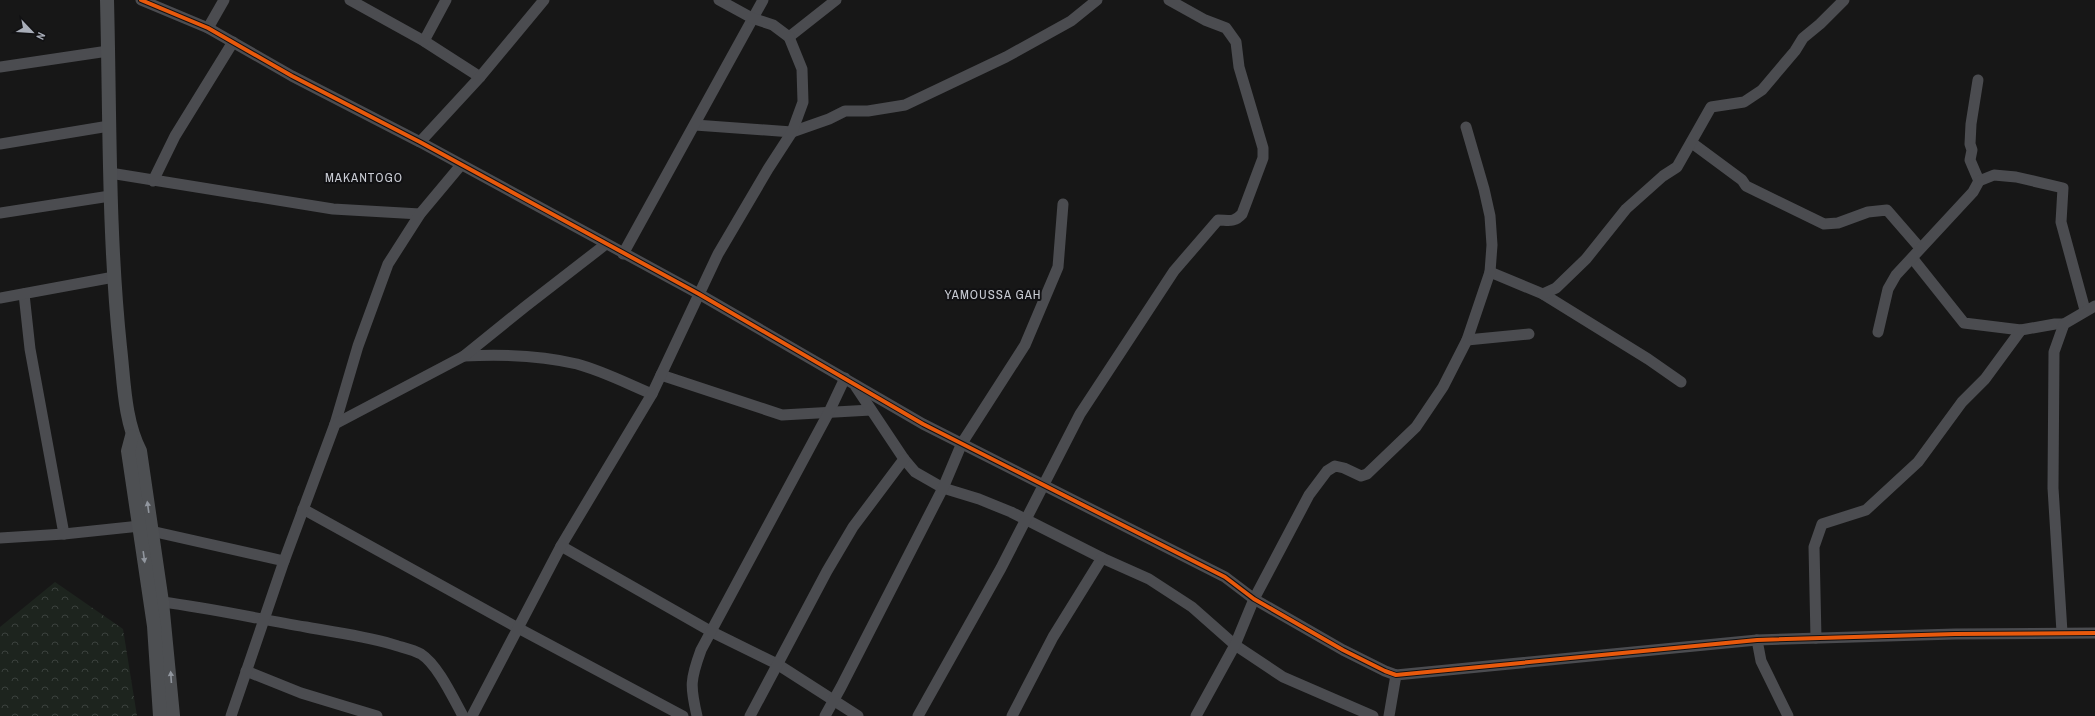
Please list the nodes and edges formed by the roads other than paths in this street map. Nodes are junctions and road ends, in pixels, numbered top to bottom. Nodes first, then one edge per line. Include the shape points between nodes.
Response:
1 (107, 0) edge
2 (141, 0) edge
3 (224, 0) edge
4 (350, 0) edge
5 (446, 0) edge
6 (544, 0) edge
7 (719, 0) edge
8 (762, 0) edge
9 (836, 0) edge
10 (1097, 0) edge
11 (1168, 0) edge
12 (1844, 0) edge
13 (163, 4) edge
14 (752, 18) junction
15 (208, 28) junction
16 (789, 37) junction
17 (424, 41) junction
18 (232, 42) junction
19 (108, 51) junction
20 (0, 67) edge
21 (480, 77) junction
22 (1978, 80) dead end
23 (695, 125) junction
24 (109, 126) junction
25 (1466, 126) dead end
26 (792, 132) junction
27 (420, 142) junction
28 (1692, 143) junction
29 (0, 144) edge
30 (461, 165) junction
31 (110, 173) junction
32 (153, 181) junction
33 (1979, 181) junction
34 (110, 196) junction
35 (1063, 204) dead end
36 (0, 214) edge
37 (420, 214) junction
38 (606, 244) junction
39 (1920, 248) junction
40 (623, 254) junction
41 (1913, 259) junction
42 (1490, 272) junction
43 (114, 277) junction
44 (24, 294) junction
45 (699, 294) junction
46 (1543, 294) junction
47 (0, 298) edge
48 (2090, 308) edge
49 (2064, 324) junction
50 (2021, 330) junction
51 (1878, 332) dead end
52 (1529, 334) dead end
53 (1467, 340) junction
54 (464, 356) junction
55 (661, 375) junction
56 (850, 381) junction
57 (1681, 382) dead end
58 (652, 394) junction
59 (871, 410) junction
60 (829, 412) junction
61 (335, 424) junction
62 (962, 443) junction
63 (904, 459) junction
64 (1044, 484) junction
65 (943, 488) junction
66 (303, 509) junction
67 (1026, 519) junction
68 (146, 529) junction
69 (64, 534) junction
70 (0, 538) edge
71 (561, 546) junction
72 (1102, 558) junction
73 (284, 561) junction
74 (1254, 599) junction
75 (162, 602) junction
76 (263, 619) junction
77 (518, 628) junction
78 (712, 632) junction
79 (2062, 632) junction
80 (2095, 633) edge
81 (1816, 638) junction
82 (1757, 640) junction
83 (1235, 645) junction
84 (777, 664) junction
85 (246, 671) junction
86 (1396, 675) junction
87 (834, 702) junction
88 (358, 713) edge
89 (160, 716) edge
90 (174, 716) edge
91 (231, 716) edge
92 (377, 716) edge
93 (463, 716) edge
94 (472, 716) edge
95 (683, 716) edge
96 (697, 716) edge
97 (750, 716) edge
98 (825, 716) edge
99 (858, 716) edge
100 (918, 716) edge
101 (1012, 716) edge
102 (1196, 716) edge
103 (1372, 716) edge
104 (1389, 716) edge
105 (1788, 716) edge

1 - 19 main road
2 - 13 street
3 - 15 street
4 - 17 street
5 - 17 street
6 - 21 street
7 - 14 street
8 - 14 street
9 - 16 street
10 - 26 street via 1071,21 1006,57 905,105 868,112 845,111
11 - 64 street via 1226,28 1236,42 1239,67 1263,148 1263,158 1242,214 1232,221 1218,220 1174,271 1080,414
12 - 28 street via 1803,38 1762,90 1744,102 1711,107
13 - 15 street
14 - 16 street via 773,25
14 - 23 street
15 - 18 street
16 - 26 street via 802,69 803,102
17 - 21 street
18 - 27 street
18 - 32 street via 179,130
19 - 20 street
19 - 24 main road
21 - 27 street
22 - 33 street via 1971,124 1970,160
23 - 26 street
23 - 40 street
24 - 29 street
24 - 31 main road
25 - 42 street via 1490,216
26 - 45 street via 718,254
27 - 30 street
28 - 39 street via 1742,180 1746,186 1824,224 1838,223 1868,212 1887,210
28 - 46 street via 1677,167 1626,209 1586,259 1556,288
30 - 37 street
30 - 38 street
31 - 32 street
31 - 34 main road
32 - 37 street via 333,209
33 - 39 street via 1973,192
33 - 48 street via 1994,176 2016,176 2063,188 2061,222
34 - 36 street
34 - 43 main road
35 - 62 street via 1058,267 1043,305 1025,345
37 - 61 street via 388,264 358,346
38 - 40 street
38 - 54 street
39 - 41 street
40 - 45 street
41 - 50 street via 1964,323
41 - 51 street via 1896,275 1888,289
42 - 46 street
42 - 53 street
43 - 44 street
43 - 68 main road via 132,436 128,451
44 - 47 street
44 - 69 street via 30,349
45 - 55 street
45 - 56 street
46 - 57 street
48 - 49 street
49 - 50 street
49 - 79 street via 2054,352 2053,488
50 - 81 street via 1985,379 1962,402 1918,462 1866,510 1822,524 1814,546
52 - 53 street
53 - 74 street via 1443,387 1416,426 1367,474 1361,476 1335,466 1327,471 1309,494
54 - 58 street via 502,354 578,364
54 - 61 street
55 - 58 street
55 - 60 street via 782,415
56 - 59 street
56 - 60 street
56 - 62 street via 923,424
58 - 71 street
59 - 60 street
59 - 63 street
60 - 78 street
61 - 66 street
62 - 64 street
62 - 65 street
63 - 65 street via 915,472
63 - 84 street via 853,527 806,607
64 - 67 street
64 - 74 street via 1125,528 1225,577
65 - 67 street via 980,499
65 - 87 street
66 - 73 street
66 - 77 street
67 - 72 street
67 - 100 street
68 - 69 street
68 - 73 street
68 - 75 main road
68 -> 89 main road
69 - 70 street
71 - 77 street
71 - 78 street
72 - 83 street via 1162,586 1192,607
72 - 101 street via 1053,637
73 - 76 street
74 - 83 street
74 - 86 street via 1343,650
75 - 76 street via 219,609
90 -> 75 main road
76 - 85 street
76 - 93 street via 368,637 421,654 443,681
77 - 94 street
77 - 95 street
78 - 84 street
78 - 96 street via 701,650 693,672 691,691
79 - 80 street
79 - 81 street
81 - 82 street
82 - 86 street
82 - 105 street via 1761,661
83 - 102 street
83 - 103 street via 1283,677
84 - 87 street
84 - 97 street
85 - 88 street
85 - 91 street
86 - 104 street
87 - 98 street
87 - 99 street
88 - 92 street

